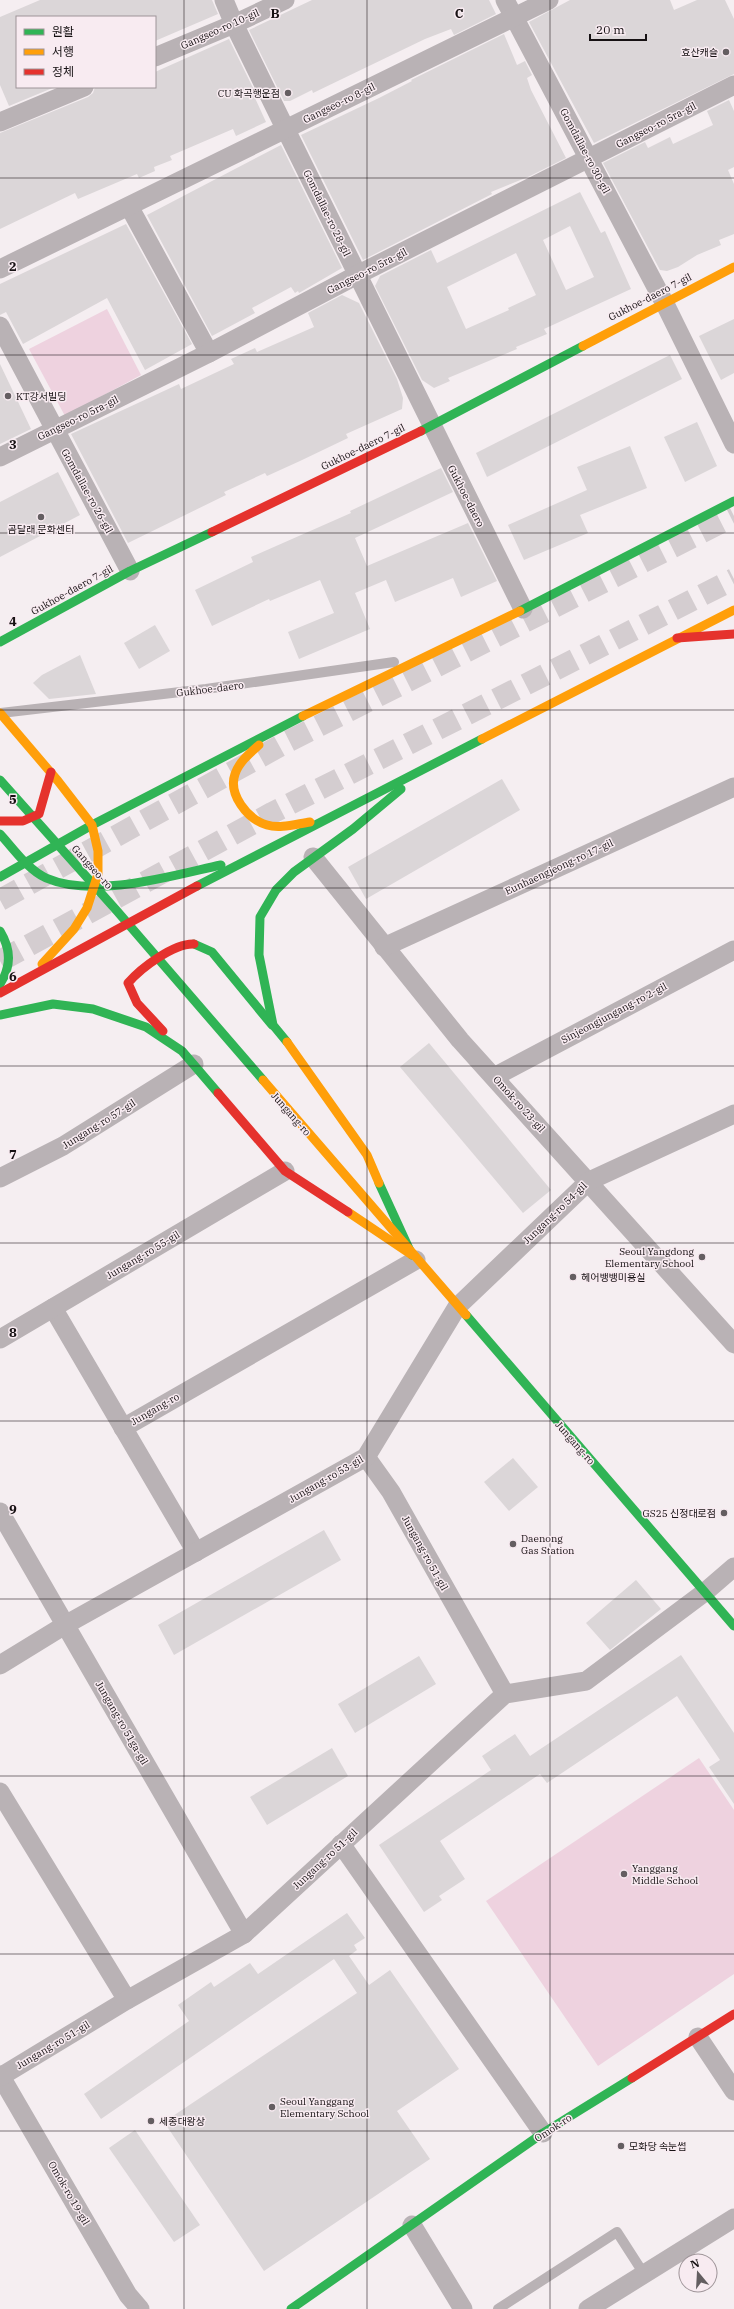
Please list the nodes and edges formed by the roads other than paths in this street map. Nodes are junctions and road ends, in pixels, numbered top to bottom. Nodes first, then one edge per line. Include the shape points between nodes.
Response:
1 (224, 0) edge
2 (285, 0) edge
3 (505, 0) edge
4 (549, 0) edge
5 (515, 17) junction
6 (234, 24) junction
7 (156, 57) edge
8 (734, 85) edge
9 (82, 88) edge
10 (0, 122) edge
11 (286, 130) junction
12 (589, 158) junction
13 (130, 208) junction
14 (734, 267) edge
15 (0, 270) edge
16 (357, 276) junction
17 (664, 302) junction
18 (0, 326) edge
19 (209, 353) junction
20 (431, 426) junction
21 (54, 430) junction
22 (734, 444) edge
23 (0, 458) edge
24 (734, 501) edge
25 (130, 571) junction
26 (523, 608) junction
27 (734, 610) edge
28 (734, 634) edge
29 (677, 638) junction
30 (0, 642) edge
31 (419, 658) junction
32 (0, 713) edge
33 (271, 733) junction
34 (433, 762) junction
35 (51, 772) junction
36 (0, 780) edge
37 (734, 787) edge
38 (149, 796) junction
39 (118, 802) dead end
40 (322, 820) junction
41 (0, 821) edge
42 (92, 826) junction
43 (0, 834) edge
44 (313, 857) junction
45 (27, 861) junction
46 (243, 861) junction
47 (0, 877) edge
48 (95, 885) junction
49 (0, 931) edge
50 (384, 947) junction
51 (734, 950) edge
52 (166, 969) joint
53 (34, 974) junction
54 (0, 984) edge
55 (0, 993) edge
56 (0, 1015) edge
57 (273, 1026) junction
58 (182, 1050) junction
59 (194, 1064) junction
60 (494, 1076) junction
61 (734, 1114) edge
62 (285, 1171) junction
63 (0, 1178) edge
64 (588, 1181) junction
65 (414, 1258) junction
66 (457, 1307) junction
67 (53, 1308) junction
68 (0, 1339) edge
69 (734, 1344) edge
70 (123, 1428) junction
71 (366, 1457) junction
72 (0, 1512) edge
73 (196, 1552) junction
74 (734, 1567) edge
75 (705, 1592) junction
76 (65, 1625) junction
77 (734, 1626) edge
78 (0, 1665) edge
79 (505, 1694) junction
80 (0, 1792) edge
81 (342, 1844) junction
82 (244, 1934) junction
83 (127, 2000) junction
84 (734, 2014) edge
85 (698, 2037) junction
86 (0, 2076) edge
87 (734, 2091) edge
88 (543, 2134) junction
89 (734, 2218) edge
90 (412, 2225) junction
91 (644, 2274) junction
92 (140, 2309) edge
93 (291, 2309) edge
94 (463, 2309) edge
95 (498, 2309) edge
96 (588, 2309) edge

1 - 6 street, Gomdallae-ro 28-gil
2 - 6 street, Gangseo-ro 10-gil
3 - 5 street, Gomdallae-ro 30-gil
4 - 5 street, Gangseo-ro 8-gil
5 - 11 street, Gangseo-ro 8-gil
5 - 12 street, Gomdallae-ro 30-gil
6 - 7 street, Gangseo-ro 10-gil
6 - 11 street, Gomdallae-ro 28-gil
8 - 12 street, Gangseo-ro 5ra-gil
9 - 10 street
11 - 13 street, Gangseo-ro 8-gil
11 - 16 street, Gomdallae-ro 28-gil
12 - 16 street, Gangseo-ro 5ra-gil
12 - 17 street, Gomdallae-ro 30-gil
13 - 15 street, Gangseo-ro 8-gil
13 - 19 street
14 - 17 main road, Gukhoe-daero 7-gil
16 - 19 street, Gangseo-ro 5ra-gil
16 - 20 street, Gomdallae-ro 28-gil
17 - 20 main road, Gukhoe-daero 7-gil
17 - 22 street
18 - 21 street, Gomdallae-ro 26-gil
19 - 21 street, Gangseo-ro 5ra-gil
20 - 25 main road, Gukhoe-daero 7-gil
20 - 26 street, Gukhoe-daero
21 - 23 street, Gangseo-ro 5ra-gil
21 - 25 street, Gomdallae-ro 26-gil
24 - 26 main road
25 - 30 main road, Gukhoe-daero 7-gil
26 - 31 main road
27 - 29 main road
28 - 29 main road
29 - 34 main road
31 - 32 lane, Gukhoe-daero via 296,678
31 - 33 main road
32 - 35 main road
33 - 38 main road
33 - 40 main road via 241,762 234,776 233,787 237,798 248,814 267,825
34 - 40 main road
34 - 44 main road via 353,829
35 - 41 main road via 39,814 23,821
35 - 42 main road via 83,808
36 - 52 main road, Gangseo-ro
37 - 50 street, Eunhaengjeong-ro 17-gil
38 - 39 main road
38 - 42 main road
40 - 46 main road
42 - 45 main road
42 - 48 main road via 98,851 98,874
43 - 45 main road
44 - 50 street, Omok-ro 23-gil
44 - 57 main road via 276,890 260,917 259,955
45 - 47 main road
45 - 48 main road via 46,878 81,886
46 - 48 main road via 169,876
46 - 53 main road
48 - 53 main road via 87,908 74,929
49 - 54 main road via 6,940 11,959 7,975
50 - 60 street, Omok-ro 23-gil via 460,1040
51 - 60 street, Sinjeongjungang-ro 2-gil
52 - 65 main road, Jungang-ro
53 - 55 main road
56 - 58 main road via 53,1004 93,1009 146,1027
57 - 58 main road via 212,952 201,946 189,944 177,948 135,974 128,983 129,992 138,1004
57 - 65 main road via 298,1055 367,1154
58 - 59 main road
59 - 62 main road
59 - 63 street, Jungang-ro 57-gil via 63,1146
60 - 64 street, Omok-ro 23-gil
61 - 64 street, Jungang-ro 54-gil
62 - 65 main road
62 - 67 street, Jungang-ro 55-gil
64 - 66 street, Jungang-ro 54-gil
64 - 69 street, Omok-ro 23-gil
65 - 66 main road, Jungang-ro
65 - 70 street, Jungang-ro
66 - 71 street, Jungang-ro 53-gil
66 - 75 main road, Jungang-ro
67 - 68 street, Jungang-ro 55-gil
67 - 70 street
70 - 73 street
71 - 73 street, Jungang-ro 53-gil
71 - 79 street, Jungang-ro 51-gil via 391,1492
72 - 76 street, Jungang-ro 51ga-gil
73 - 76 street, Jungang-ro 53-gil
74 - 75 street
75 - 77 main road, Jungang-ro
75 - 79 street via 586,1681
76 - 78 street, Jungang-ro 53-gil
76 - 82 street, Jungang-ro 51ga-gil
79 - 81 street, Jungang-ro 51-gil
80 - 83 street
81 - 82 street, Jungang-ro 51-gil
81 - 88 street
82 - 83 street, Jungang-ro 51-gil
83 - 86 street, Jungang-ro 51-gil
84 - 85 main road, Omok-ro
85 - 87 street
85 - 88 main road, Omok-ro
86 - 92 street, Omok-ro 19-gil via 128,2295
88 - 90 main road, Omok-ro
89 - 91 street
90 - 93 main road, Omok-ro
90 - 94 street
91 - 95 lane via 617,2232
91 - 96 street

